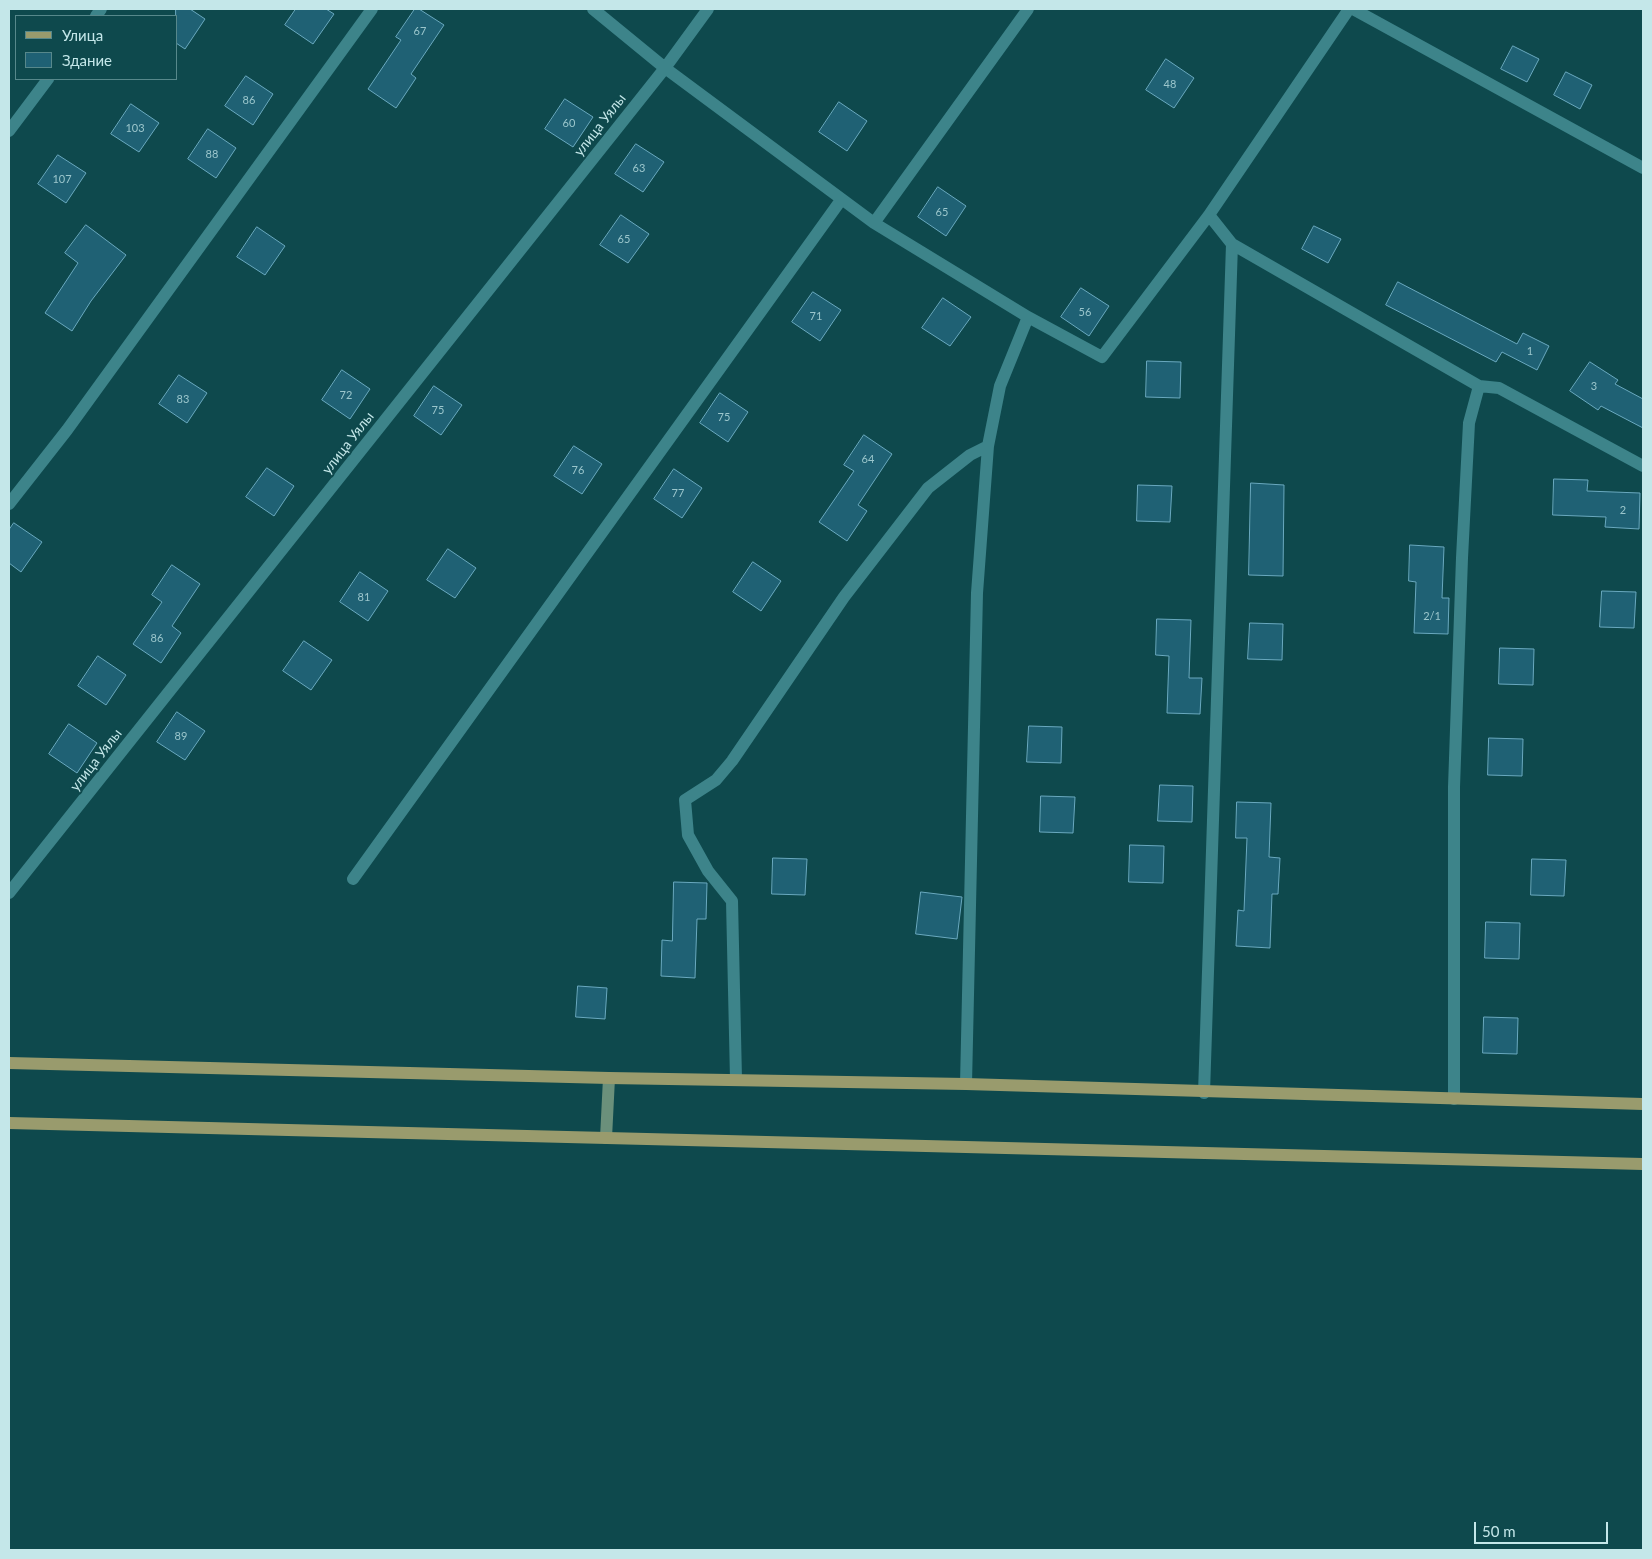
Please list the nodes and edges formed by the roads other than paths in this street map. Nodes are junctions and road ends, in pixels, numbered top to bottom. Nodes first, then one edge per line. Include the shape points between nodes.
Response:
1 (372, 9) edge
2 (592, 9) edge
3 (708, 9) edge
4 (1028, 9) edge
5 (1351, 9) edge
6 (665, 68) junction
7 (47, 80) edge
8 (9, 131) edge
9 (1643, 168) edge
10 (841, 200) junction
11 (1208, 215) junction
12 (874, 223) junction
13 (1232, 244) junction
14 (1028, 317) junction
15 (1479, 386) junction
16 (988, 446) junction
17 (1643, 466) edge
18 (9, 504) edge
19 (353, 880) dead end
20 (9, 893) edge
21 (9, 1063) edge
22 (609, 1078) junction
23 (736, 1079) junction
24 (966, 1084) junction
25 (1204, 1092) junction
26 (1454, 1099) junction
27 (1643, 1104) edge
28 (9, 1123) edge
29 (606, 1138) junction
30 (1643, 1164) edge

1 - 18 street via 67,430
2 - 6 street
3 - 6 street, улица Уялы
4 - 12 street
5 - 9 street
5 - 11 street
6 - 10 street
6 - 20 street, улица Уялы
7 - 8 street
10 - 12 street
10 - 19 street
11 - 13 street
11 - 14 street via 1102,357
12 - 14 street
13 - 15 street
13 - 25 street
14 - 16 street via 1000,386
15 - 17 street via 1499,388
15 - 26 street via 1469,423 1462,558 1454,787
16 - 23 street via 970,455 928,488 844,596 732,761 716,780 685,800 688,835 708,871 732,901
16 - 24 street via 977,593
21 - 22 main road
22 - 23 main road
22 - 29 main road
23 - 24 main road
24 - 25 main road
25 - 26 main road
26 - 27 main road
28 - 29 main road
29 - 30 main road

